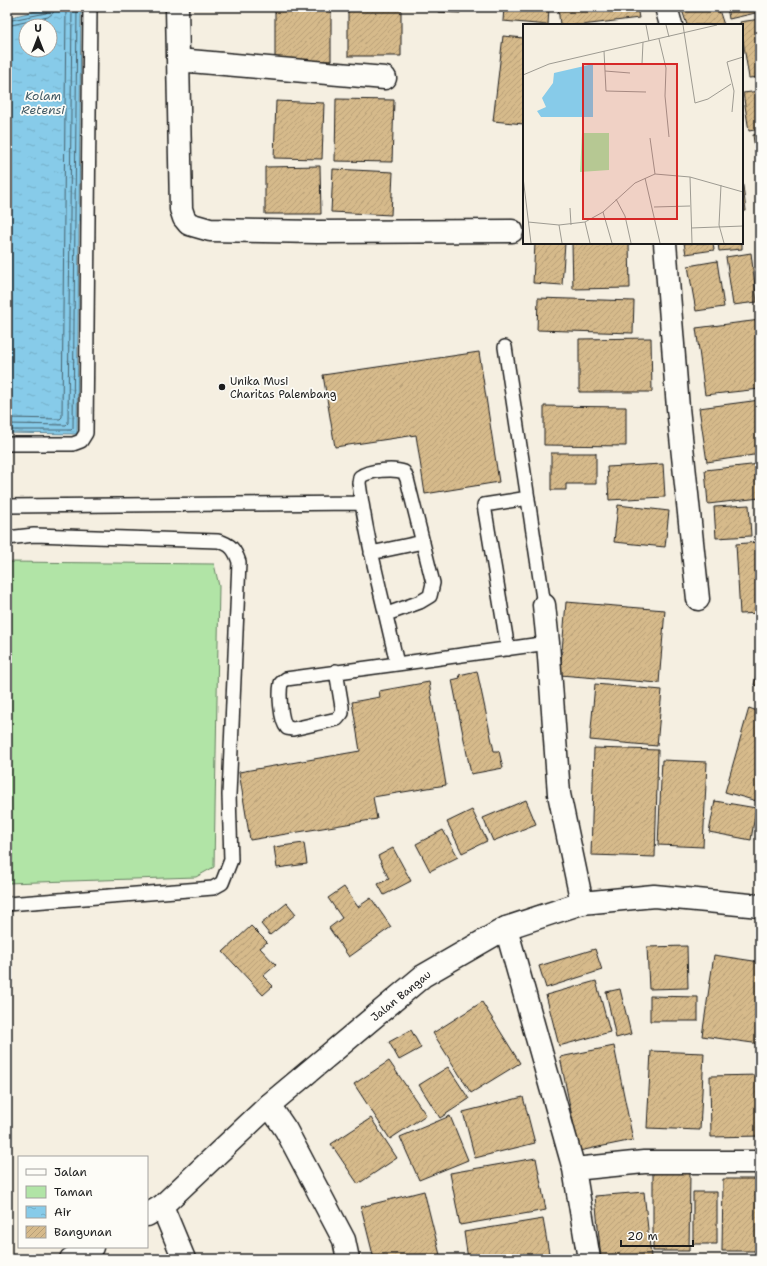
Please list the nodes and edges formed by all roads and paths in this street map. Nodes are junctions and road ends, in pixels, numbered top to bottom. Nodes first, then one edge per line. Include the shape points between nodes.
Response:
1 (90, 7) edge
2 (177, 7) edge
3 (666, 7) edge
4 (671, 24) edge
5 (178, 60) junction
6 (385, 78) dead end
7 (512, 231) dead end
8 (665, 244) edge
9 (504, 347) dead end
10 (7, 444) edge
11 (528, 498) junction
12 (362, 503) junction
13 (7, 506) edge
14 (7, 538) edge
15 (423, 542) junction
16 (371, 553) junction
17 (698, 599) dead end
18 (544, 605) joint
19 (387, 614) junction
20 (548, 643) junction
21 (508, 649) junction
22 (398, 664) junction
23 (336, 671) junction
24 (582, 903) junction
25 (7, 904) edge
26 (760, 906) edge
27 (506, 928) junction
28 (269, 1105) junction
29 (760, 1162) edge
30 (574, 1170) junction
31 (155, 1211) edge
32 (90, 1248) edge
33 (71, 1259) edge
34 (184, 1259) edge
35 (348, 1259) edge
36 (589, 1259) edge

1 - 10 lane via 86,434 81,441 73,444
2 - 5 street
3 - 4 street
5 - 6 street
5 - 7 street via 181,209 189,224 210,230
8 - 17 street via 678,408
9 - 11 lane
11 - 18 lane
11 - 21 lane via 484,505
12 - 13 lane
12 - 15 lane via 359,483 360,477 365,473 398,469 404,472
12 - 16 lane
14 - 25 lane via 34,535 218,541 232,546 239,562 230,795 231,860 222,883 213,888
15 - 16 lane
15 - 19 lane via 433,583 430,596
16 - 19 lane
18 - 20 street
19 - 22 lane
20 - 21 lane
20 - 24 street via 559,794
21 - 22 lane
22 - 23 lane
23 - 23 lane via 281,682 283,723 287,728 293,729 337,719 342,713 342,708
24 - 26 street, Jalan Bangau via 654,896
24 - 27 street, Jalan Bangau
27 - 28 street, Jalan Bangau via 423,976
27 - 30 street
28 - 31 street, Jalan Bangau
28 - 35 street via 286,1130 344,1240
29 - 30 street via 644,1162
30 - 36 street
31 - 34 street
32 - 33 street

